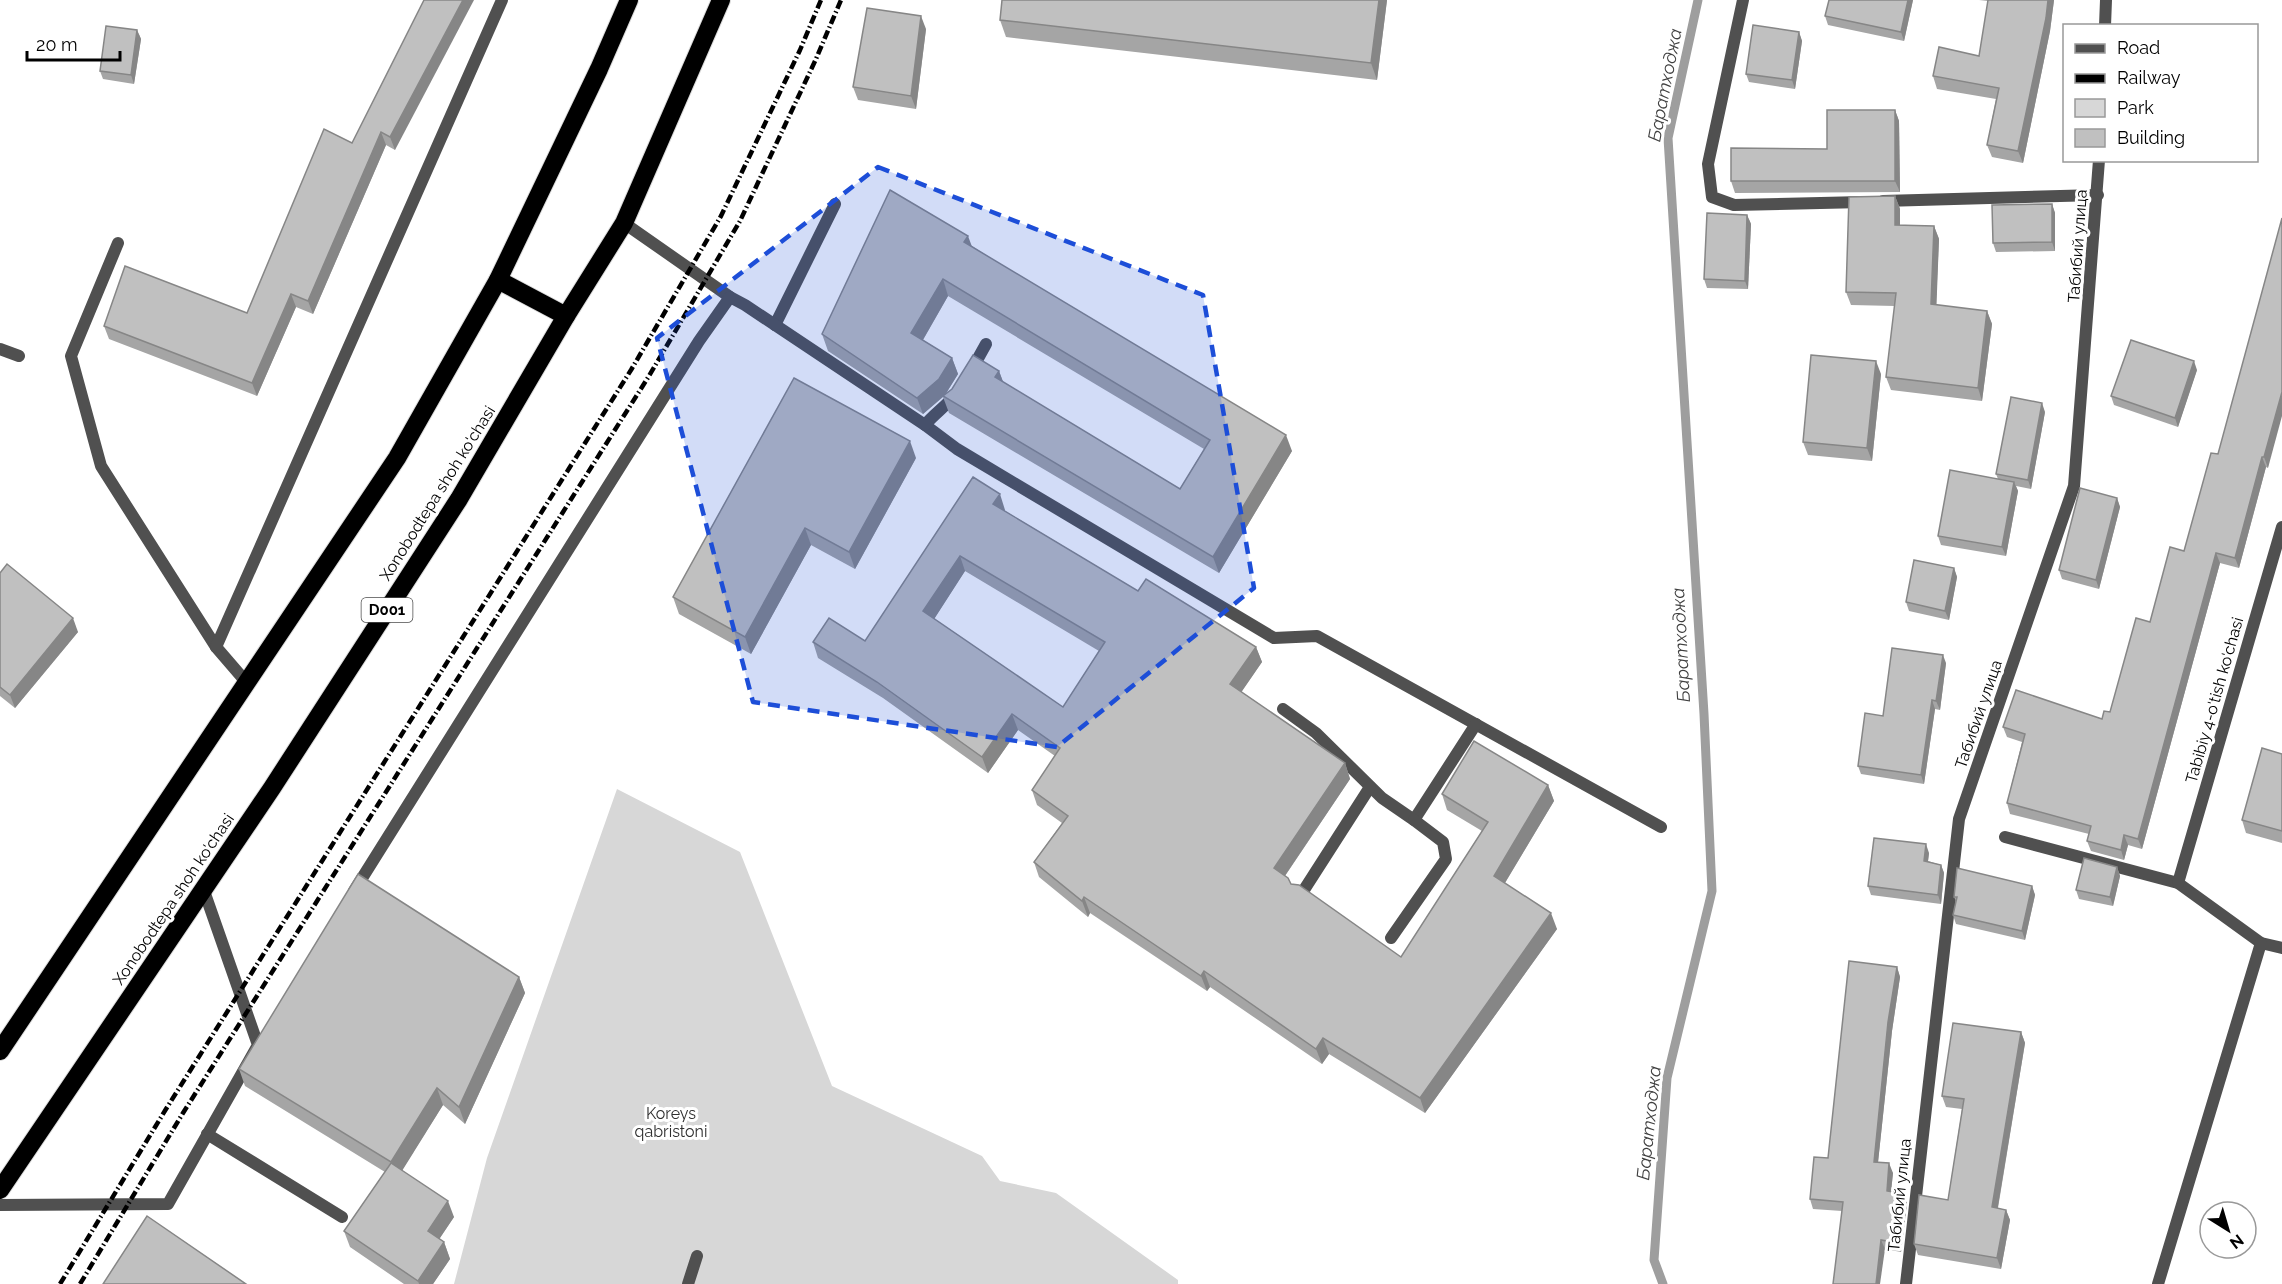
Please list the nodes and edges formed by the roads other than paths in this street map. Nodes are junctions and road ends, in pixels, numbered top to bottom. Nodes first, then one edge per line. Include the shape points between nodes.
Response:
1 (502, 0) edge
2 (628, 0) edge
3 (721, 0) edge
4 (1743, 0) edge
5 (2106, 0) edge
6 (2105, 24) edge
7 (2099, 162) edge
8 (2097, 195) junction
9 (834, 204) dead end
10 (624, 223) junction
11 (118, 243) dead end
12 (498, 280) junction
13 (730, 297) junction
14 (566, 316) junction
15 (775, 325) junction
16 (986, 344) dead end
17 (0, 349) edge
18 (18, 356) dead end
19 (925, 425) junction
20 (2282, 527) edge
21 (216, 647) junction
22 (248, 683) junction
23 (1282, 709) dead end
24 (1476, 724) junction
25 (1370, 787) junction
26 (1414, 820) junction
27 (1662, 827) dead end
28 (2004, 837) dead end
29 (2178, 883) junction
30 (203, 888) junction
31 (1302, 892) edge
32 (346, 904) edge
33 (1391, 938) dead end
34 (2261, 943) junction
35 (2282, 948) edge
36 (2, 1044) edge
37 (207, 1134) junction
38 (0, 1190) edge
39 (0, 1205) edge
40 (342, 1217) dead end
41 (697, 1256) dead end
42 (688, 1284) edge
43 (1906, 1284) edge
44 (2158, 1284) edge

1 - 21 street
2 - 12 highway
3 - 10 highway, Xonobodtepa shoh ko'chasi / D001
4 - 8 street via 1708,164 1712,197 1734,205
5 - 6 street
7 - 8 street, Табибий улица
8 - 43 street, Табибий улица via 2074,486 1959,819
9 - 15 street
10 - 13 street
10 - 14 highway, Xonobodtepa shoh ko'chasi / D001
11 - 21 street via 71,356 101,466
12 - 14 highway
12 - 22 highway via 397,458
13 - 15 street
13 - 32 street
14 - 30 highway, Xonobodtepa shoh ko'chasi / D001 via 459,499
15 - 19 street
16 - 19 street via 951,401
17 - 18 street
19 - 24 street via 957,449 1274,638 1317,636
20 - 29 street, Tabibiy 4-o'tish ko'chasi
21 - 22 street
22 - 36 highway
23 - 25 street via 1316,733
24 - 26 street
24 - 27 street
25 - 26 street
25 - 31 street
26 - 33 street via 1443,842 1446,859
28 - 29 street
29 - 34 street
30 - 37 street via 261,1040
30 - 38 highway, Xonobodtepa shoh ko'chasi / D001
34 - 35 street
34 - 44 street
37 - 39 street via 168,1204
37 - 40 street
41 - 42 street

